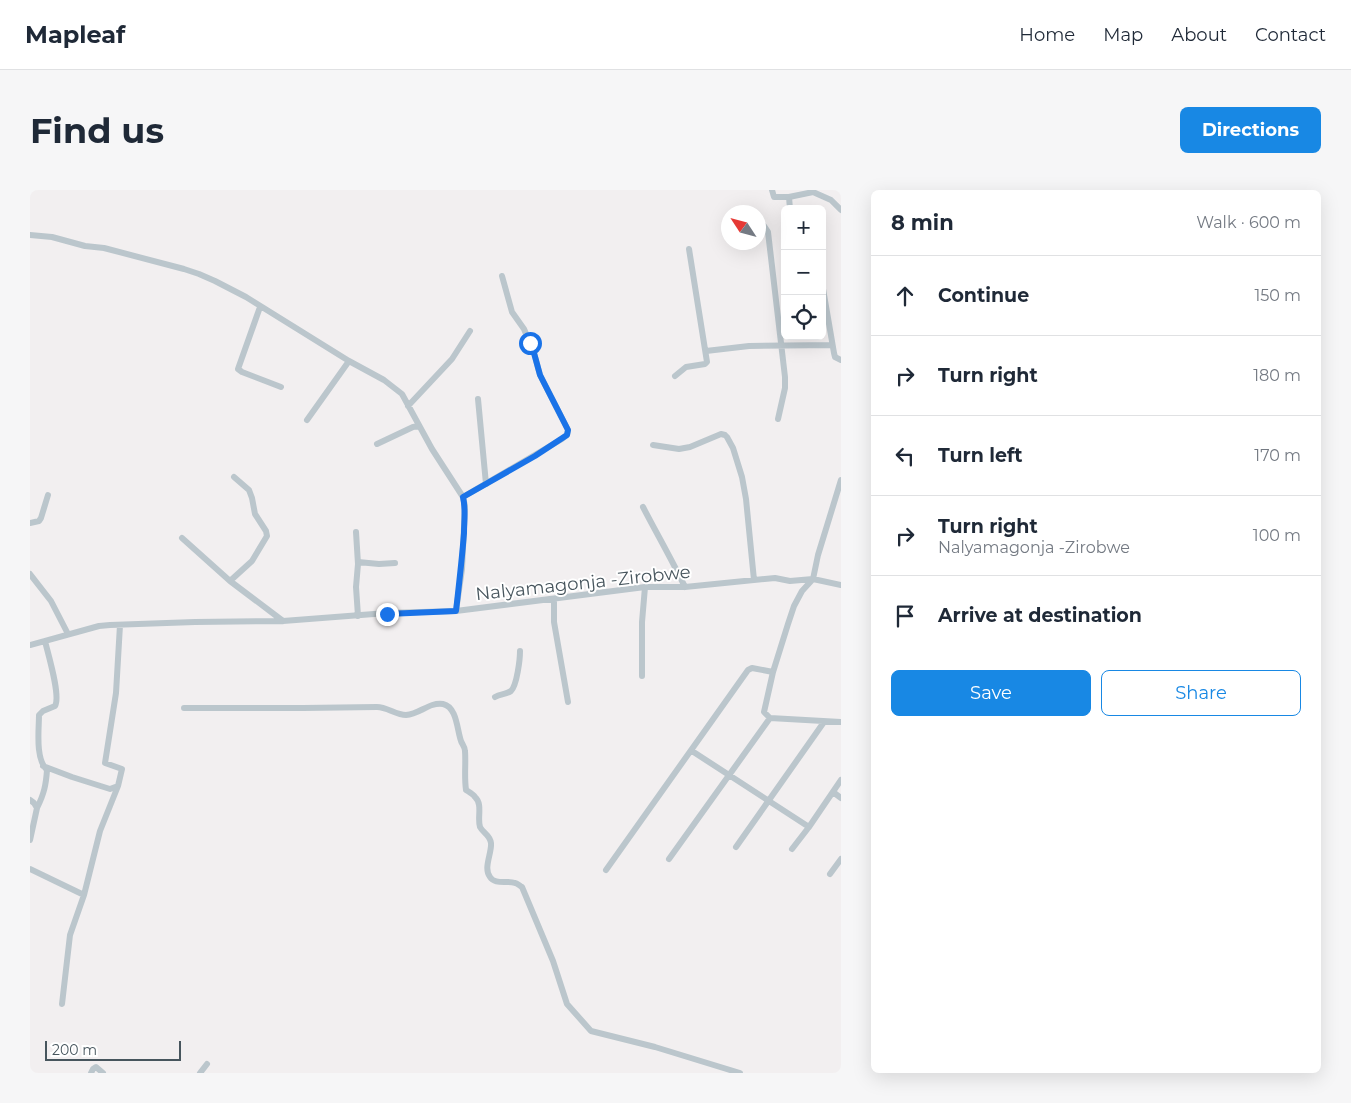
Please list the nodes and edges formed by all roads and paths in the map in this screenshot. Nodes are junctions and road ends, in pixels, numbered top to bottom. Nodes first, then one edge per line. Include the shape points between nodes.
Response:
1 (772, 190) edge
2 (790, 196) junction
3 (790, 205) edge
4 (841, 210) edge
5 (766, 229) edge
6 (30, 235) edge
7 (689, 249) dead end
8 (502, 276) dead end
9 (824, 295) edge
10 (260, 307) junction
11 (470, 331) dead end
12 (832, 345) junction
13 (781, 346) junction
14 (706, 351) junction
15 (841, 360) edge
16 (349, 361) junction
17 (674, 376) dead end
18 (281, 387) dead end
19 (478, 399) dead end
20 (408, 406) junction
21 (778, 419) dead end
22 (308, 420) dead end
23 (419, 426) junction
24 (377, 444) dead end
25 (653, 445) dead end
26 (234, 477) dead end
27 (841, 480) edge
28 (486, 484) junction
29 (48, 494) dead end
30 (463, 497) junction
31 (644, 508) dead end
32 (30, 523) edge
33 (356, 532) dead end
34 (182, 538) dead end
35 (358, 562) junction
36 (395, 563) dead end
37 (30, 574) edge
38 (813, 579) junction
39 (230, 580) junction
40 (754, 580) junction
41 (841, 585) edge
42 (645, 587) junction
43 (684, 587) junction
44 (554, 599) junction
45 (456, 611) junction
46 (358, 616) junction
47 (283, 621) junction
48 (120, 625) junction
49 (68, 634) junction
50 (45, 641) junction
51 (30, 645) edge
52 (520, 651) dead end
53 (773, 672) junction
54 (642, 676) dead end
55 (495, 697) dead end
56 (568, 702) dead end
57 (184, 708) dead end
58 (770, 718) junction
59 (824, 722) junction
60 (841, 722) edge
61 (31, 751) edge
62 (692, 751) junction
63 (39, 752) junction
64 (43, 766) junction
65 (730, 775) junction
66 (841, 780) edge
67 (118, 786) junction
68 (833, 792) junction
69 (841, 798) edge
70 (30, 800) edge
71 (768, 802) junction
72 (36, 808) junction
73 (809, 827) junction
74 (30, 840) edge
75 (736, 847) dead end
76 (792, 848) dead end
77 (669, 859) dead end
78 (841, 859) edge
79 (30, 869) edge
80 (606, 870) dead end
81 (830, 874) dead end
82 (84, 895) junction
83 (62, 1004) dead end
84 (207, 1064) dead end
85 (91, 1073) edge
86 (103, 1073) edge
87 (200, 1073) edge
88 (740, 1073) edge

1 - 2 street via 774,197
2 - 3 street
2 - 4 street via 813,192 831,200
5 - 13 street
6 - 10 street via 104,248 184,269 215,281
7 - 14 street
8 - 28 street via 512,312 524,329 540,375 568,430 562,439
9 - 12 street
10 - 16 street
10 - 18 street via 238,369
11 - 20 street via 452,360
12 - 13 street
12 - 15 street via 835,357
13 - 14 street
13 - 21 street via 785,376
14 - 17 street via 706,363 686,367
16 - 20 street via 384,380 402,394
16 - 22 street
19 - 28 street
20 - 23 street
23 - 24 street
23 - 30 street
25 - 40 street via 679,449 721,434 727,437 744,486
26 - 39 street via 249,490 255,514 267,536 252,561
27 - 38 street
28 - 30 street
29 - 32 street via 41,518
30 - 45 street via 463,552
31 - 43 street
33 - 35 street
34 - 39 street
35 - 36 street
35 - 46 street
37 - 49 street via 51,601
38 - 40 street, Nalyamagonja -Zirobwe
38 - 41 street, Nalyamagonja -Zirobwe
38 - 53 street via 794,606
39 - 47 street
40 - 43 street, Nalyamagonja -Zirobwe
42 - 43 street, Nalyamagonja -Zirobwe
42 - 44 street, Nalyamagonja -Zirobwe
42 - 54 street
44 - 45 street, Nalyamagonja -Zirobwe
44 - 56 street via 554,622
45 - 46 street, Nalyamagonja -Zirobwe
46 - 47 street, Nalyamagonja -Zirobwe
47 - 48 street, Nalyamagonja -Zirobwe
48 - 49 street, Nalyamagonja -Zirobwe via 99,626
48 - 67 street via 116,693 105,763 122,769
49 - 50 street, Nalyamagonja -Zirobwe
50 - 51 street, Nalyamagonja -Zirobwe
50 - 63 street via 57,700 55,706 39,715
52 - 55 street via 513,688
53 - 58 street via 764,708
53 - 62 street via 748,670
57 - 88 street via 384,707 405,715 431,705 448,706 465,750 466,790 477,800 480,826 490,838 489,876 499,882 516,883 522,887 554,961 567,1004 591,1031
58 - 59 street
58 - 65 street
59 - 60 street
59 - 71 street
61 - 63 street
62 - 65 street
62 - 80 street
63 - 64 street
64 - 67 street via 110,789
64 - 72 street via 47,770 46,786
65 - 71 street
65 - 77 street
66 - 68 street
67 - 82 street via 100,830
68 - 69 street
68 - 73 street
70 - 72 street
71 - 73 street
71 - 75 street
72 - 74 street
73 - 76 street
78 - 81 street
79 - 82 street
82 - 83 street via 70,935
84 - 87 street
85 - 86 street via 96,1067

